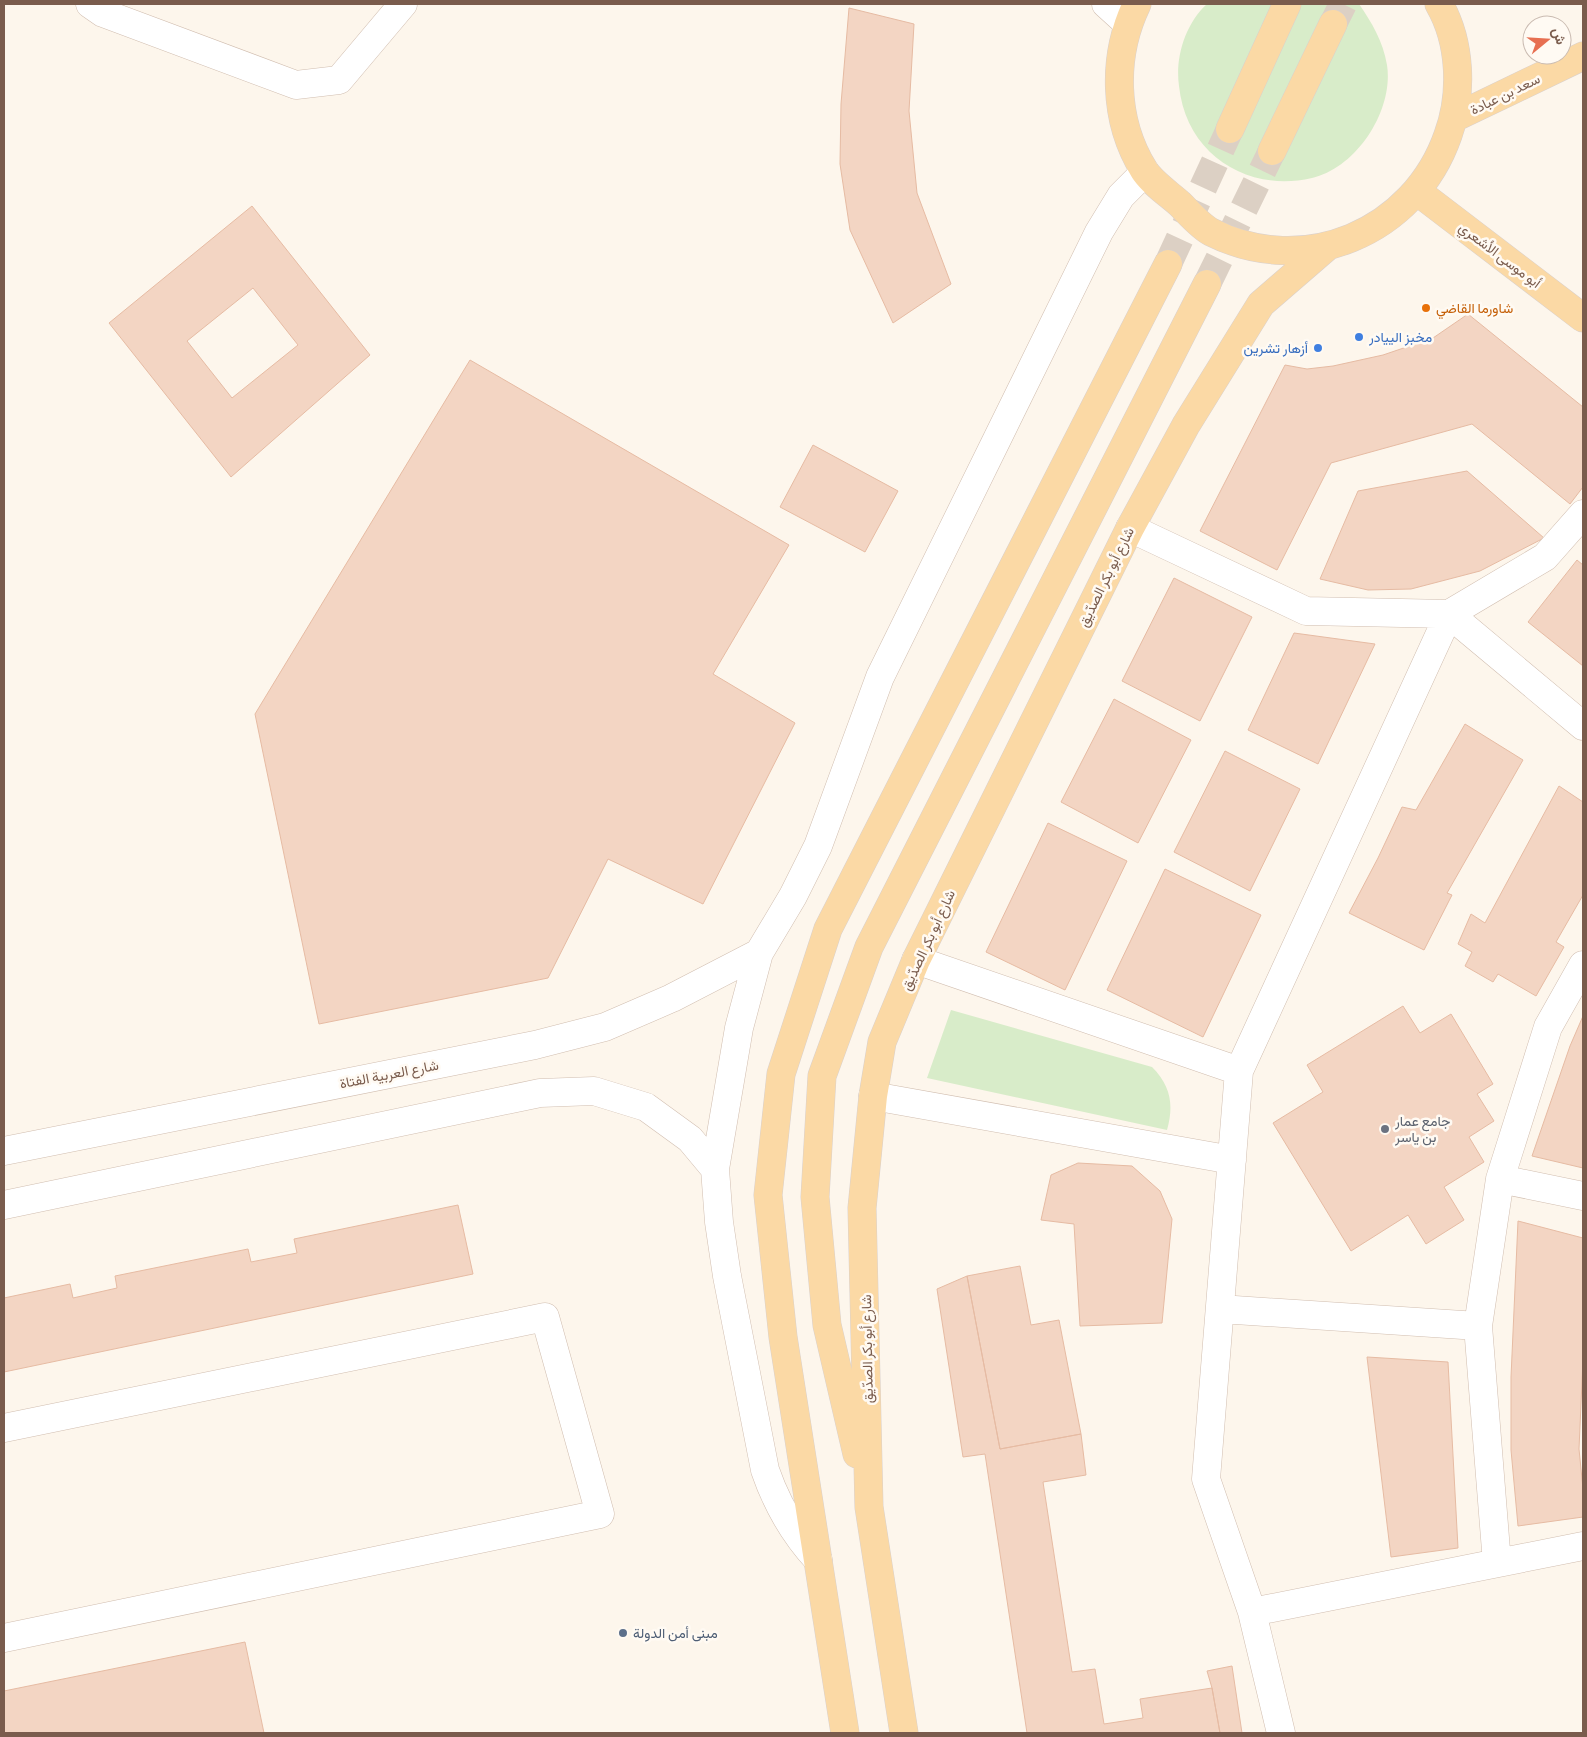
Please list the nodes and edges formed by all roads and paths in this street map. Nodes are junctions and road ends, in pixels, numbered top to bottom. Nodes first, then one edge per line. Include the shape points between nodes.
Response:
1 (403, 4) edge
2 (1106, 4) edge
3 (1287, 4) edge
4 (1439, 4) edge
5 (94, 5) edge
6 (1132, 14) edge
7 (1333, 24) tunnel mouth
8 (1583, 56) edge
9 (1454, 118) junction
10 (1230, 129) tunnel mouth
11 (1272, 151) tunnel mouth
12 (1145, 172) junction
13 (1418, 192) junction
14 (1328, 246) junction
15 (1168, 264) tunnel mouth
16 (1207, 284) tunnel mouth
17 (1583, 318) edge
18 (1583, 514) edge
19 (1130, 528) junction
20 (1449, 614) junction
21 (1583, 726) edge
22 (759, 952) junction
23 (916, 960) junction
24 (1583, 965) edge
25 (1239, 1071) junction
26 (873, 1096) junction
27 (4, 1151) edge
28 (1232, 1160) junction
29 (715, 1169) junction
30 (1500, 1179) junction
31 (1583, 1196) edge
32 (4, 1205) edge
33 (1220, 1309) junction
34 (1478, 1326) junction
35 (4, 1428) edge
36 (870, 1507) junction
37 (1583, 1546) edge
38 (818, 1560) junction
39 (1497, 1562) junction
40 (1252, 1612) junction
41 (4, 1638) edge
42 (845, 1733) edge
43 (904, 1733) edge
44 (1281, 1733) edge

1 - 5 street via 340,80 296,85 104,14
2 - 6 street
3 - 10 main road
4 - 9 main road via 1446,16 1458,66
6 - 12 main road via 1118,76 1125,128
7 - 11 main road
8 - 9 main road, سعد بن عبادة
9 - 13 main road via 1441,158
12 - 14 main road via 1209,231 1247,246 1288,251
12 - 22 street via 1121,196 1099,232 880,677 818,846
13 - 14 main road via 1377,226
13 - 17 main road, أبو موسى الأشعري
14 - 19 main road, شارع أبو بكر الصدّيق via 1262,304 1186,425
15 - 38 main road via 828,929 781,1074 768,1195 783,1337
16 - 36 main road via 868,947 822,1076 815,1197 827,1324
18 - 20 street via 1546,557
19 - 20 street via 1306,611
19 - 23 main road, شارع أبو بكر الصدّيق
20 - 21 street
20 - 25 street
22 - 27 street, شارع العربية الفتاة via 672,998 588,1032
22 - 29 street via 739,1028
23 - 25 street
23 - 26 main road, شارع أبو بكر الصدّيق via 882,1042
24 - 30 street via 1548,1027
25 - 28 street
26 - 28 street
26 - 36 main road, شارع أبو بكر الصدّيق via 862,1208
28 - 33 street
29 - 32 street via 690,1139 646,1107 594,1091 540,1092
29 - 38 street via 727,1276 765,1470 786,1519
30 - 31 street
30 - 34 street
33 - 34 street
33 - 40 street via 1206,1479
34 - 39 street
35 - 41 street via 545,1317 600,1514
36 - 43 main road, شارع أبو بكر الصدّيق
37 - 39 street
38 - 42 main road
39 - 40 street
40 - 44 street

